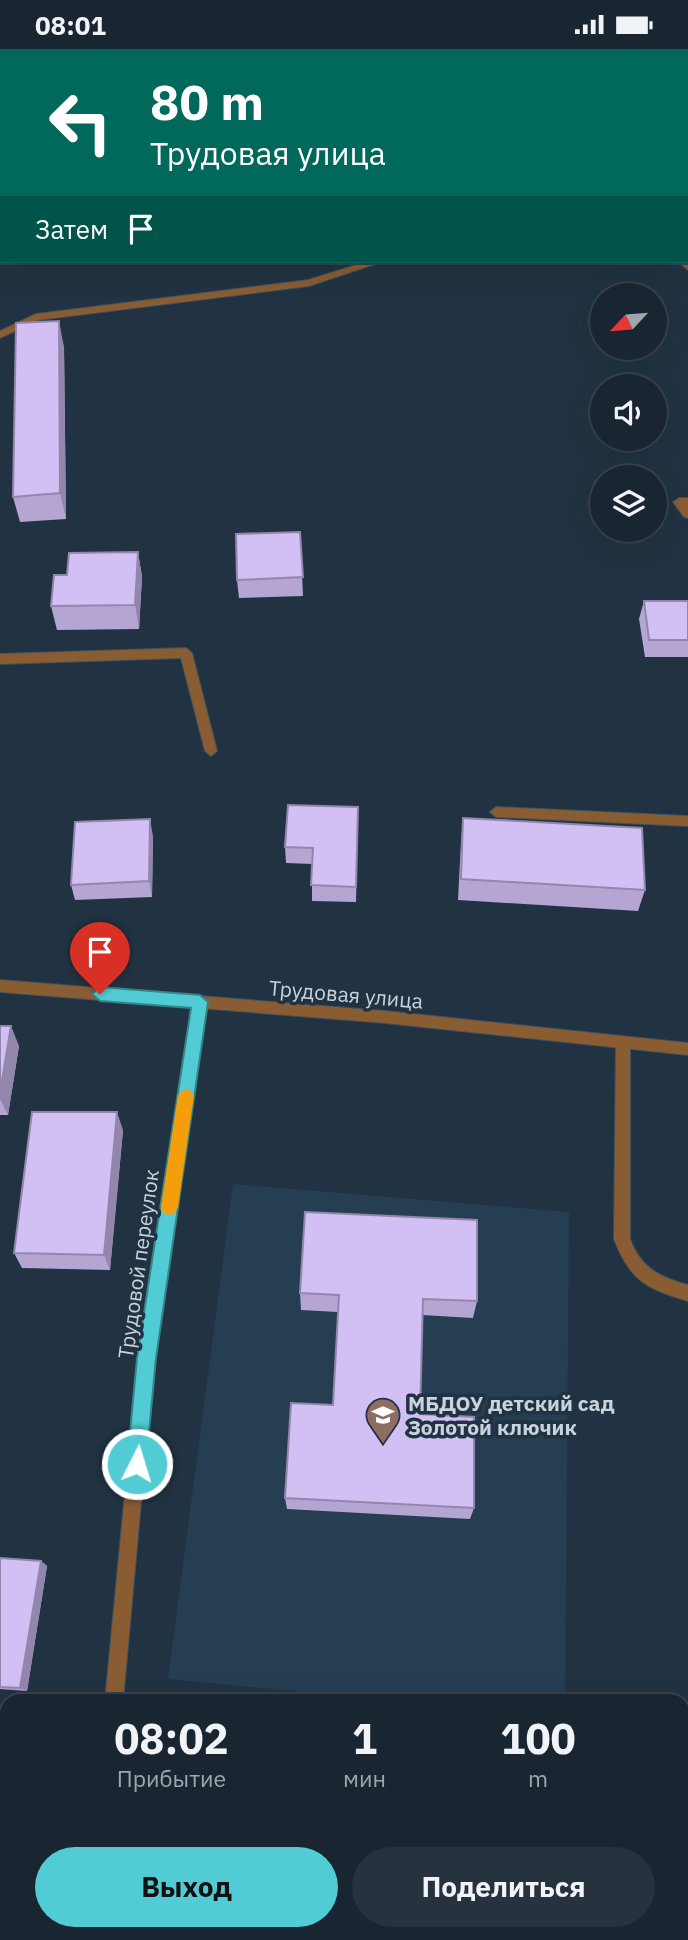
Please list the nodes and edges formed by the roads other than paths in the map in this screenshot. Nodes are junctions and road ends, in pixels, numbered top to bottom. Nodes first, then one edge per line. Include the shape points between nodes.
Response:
1 (373, 263) edge
2 (0, 335) edge
3 (688, 502) edge
4 (688, 514) edge
5 (0, 659) edge
6 (211, 751) dead end
7 (496, 812) dead end
8 (688, 821) edge
9 (0, 986) edge
10 (200, 1002) junction
11 (623, 1043) junction
12 (688, 1049) edge
13 (688, 1293) edge
14 (115, 1694) edge

1 - 2 street via 309,283 36,317
3 - 4 street via 678,502
5 - 6 street via 186,653
7 - 8 street
9 - 10 street, Трудовая улица
10 - 11 street, Трудовая улица
10 - 14 street, Трудовой переулок via 146,1358
11 - 12 street, Трудовая улица
11 - 13 street via 622,1239 630,1264 656,1284

